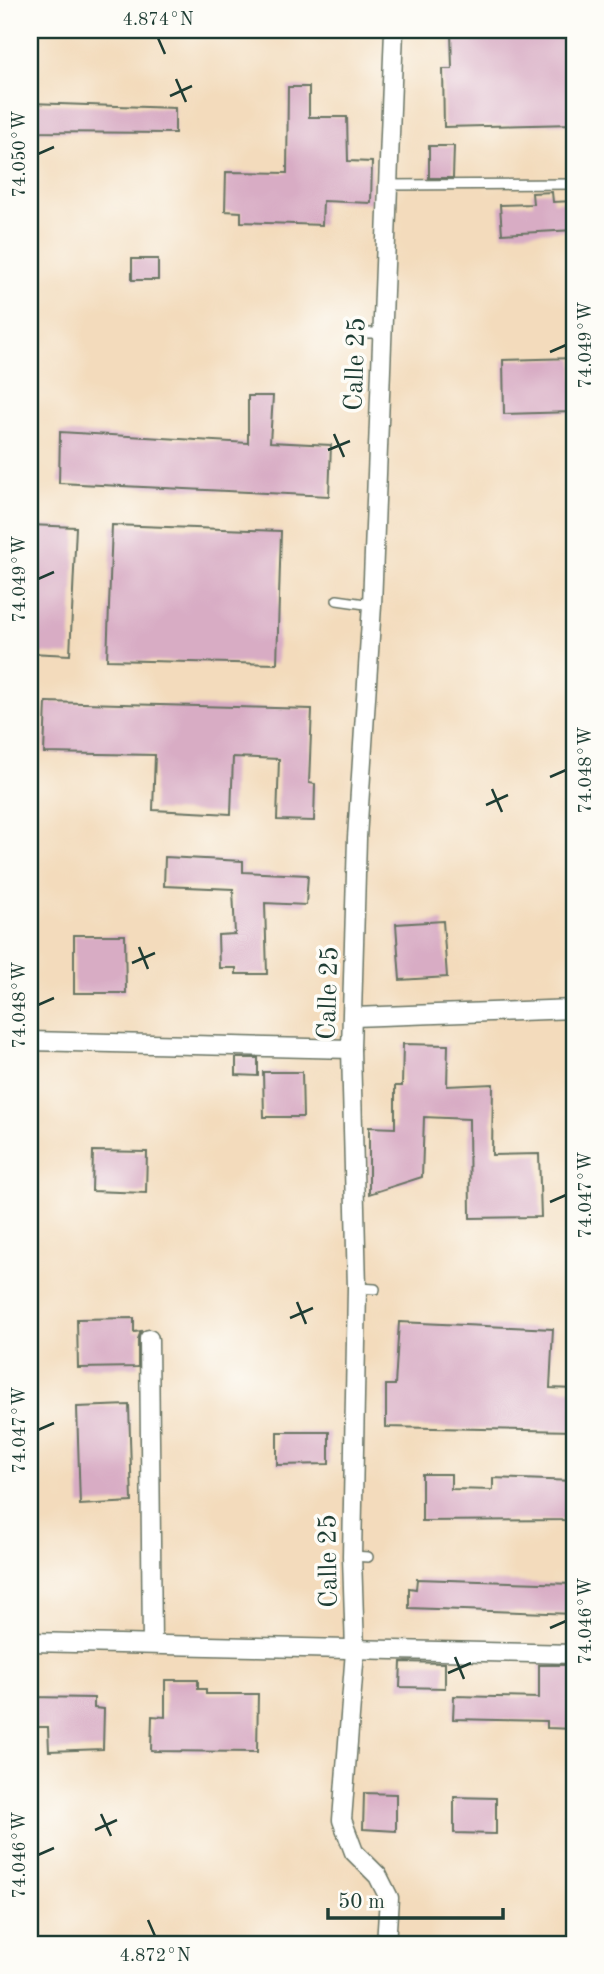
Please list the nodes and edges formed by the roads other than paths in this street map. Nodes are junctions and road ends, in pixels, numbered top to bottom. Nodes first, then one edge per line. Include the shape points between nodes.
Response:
1 (394, 30) edge
2 (574, 184) edge
3 (387, 185) junction
4 (352, 333) dead end
5 (381, 333) junction
6 (337, 600) dead end
7 (372, 605) junction
8 (574, 1009) edge
9 (354, 1017) junction
10 (30, 1041) edge
11 (351, 1049) junction
12 (357, 1288) junction
13 (375, 1289) dead end
14 (149, 1339) dead end
15 (30, 1642) edge
16 (152, 1644) junction
17 (355, 1651) junction
18 (574, 1654) edge
19 (386, 1944) edge

1 - 3 street, Calle 25
2 - 3 lane
3 - 5 street, Calle 25
4 - 5 lane
5 - 7 street, Calle 25
6 - 7 lane
7 - 9 street, Calle 25 via 357,838
8 - 9 street
9 - 11 street, Calle 25
10 - 11 street
11 - 12 street, Calle 25
12 - 13 lane
12 - 17 street, Calle 25 via 360,1557
14 - 16 street
15 - 16 street
16 - 17 street
17 - 18 street
17 - 19 street, Calle 25 via 342,1820 354,1852 378,1876 389,1898

